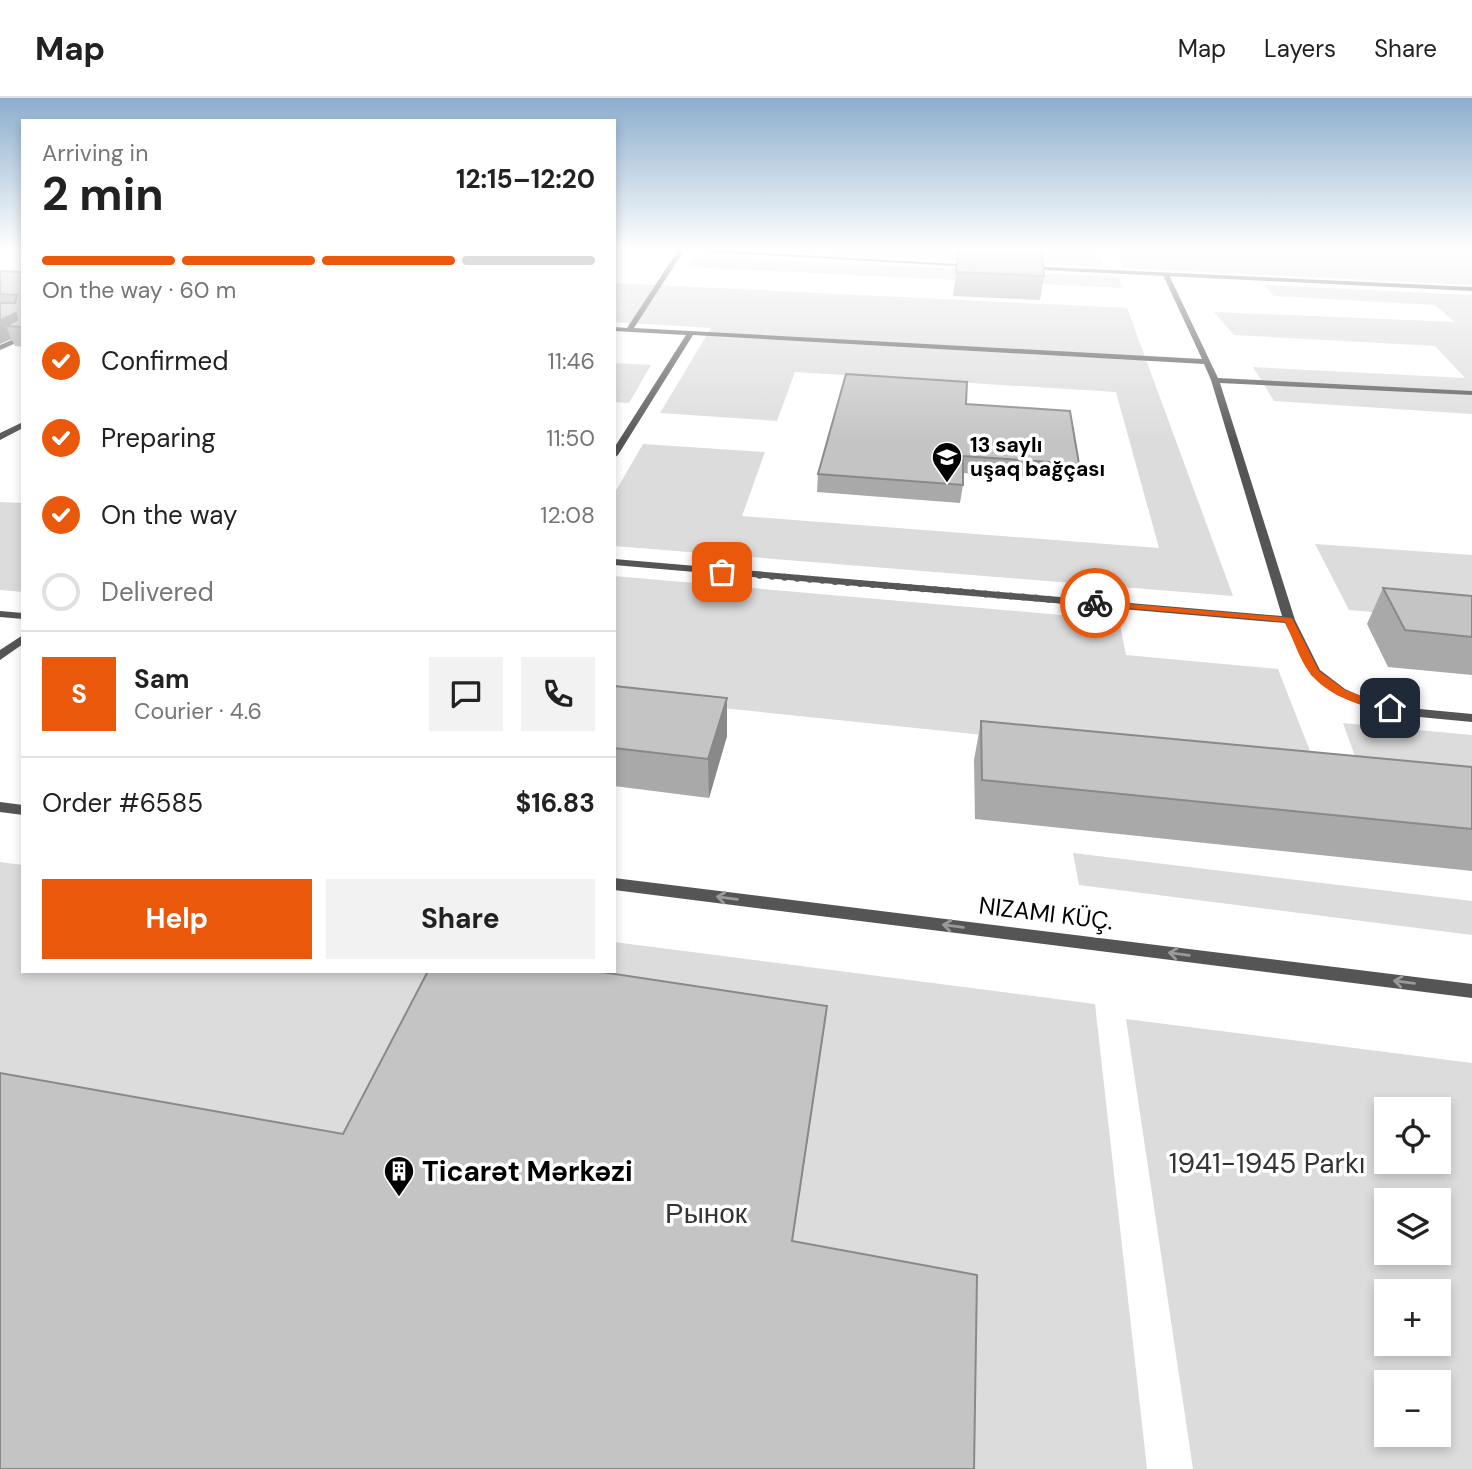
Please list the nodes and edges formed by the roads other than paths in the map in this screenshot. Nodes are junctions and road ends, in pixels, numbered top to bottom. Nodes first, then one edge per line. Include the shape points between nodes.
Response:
1 (640, 313) edge
2 (1184, 313) edge
3 (616, 328) edge
4 (629, 330) junction
5 (691, 334) junction
6 (21, 338) edge
7 (0, 348) edge
8 (1208, 362) junction
9 (1216, 380) junction
10 (1472, 393) edge
11 (21, 425) edge
12 (0, 437) edge
13 (616, 452) edge
14 (616, 562) edge
15 (0, 614) edge
16 (21, 617) edge
17 (1289, 620) junction
18 (21, 640) edge
19 (0, 656) edge
20 (1472, 718) edge
21 (0, 807) edge
22 (21, 810) edge
23 (616, 884) edge
24 (1472, 991) edge

1 - 4 street
2 - 8 street
3 - 4 street
4 - 5 street
5 - 8 street
5 - 13 street
6 - 7 street
8 - 9 street
9 - 10 street
9 - 17 street
11 - 12 street
14 - 17 street
15 - 16 street
17 - 20 street via 1315,672 1341,692 1371,705
18 - 19 street
21 - 22 street
24 -> 23 street, NIZAMI KÜÇ.

